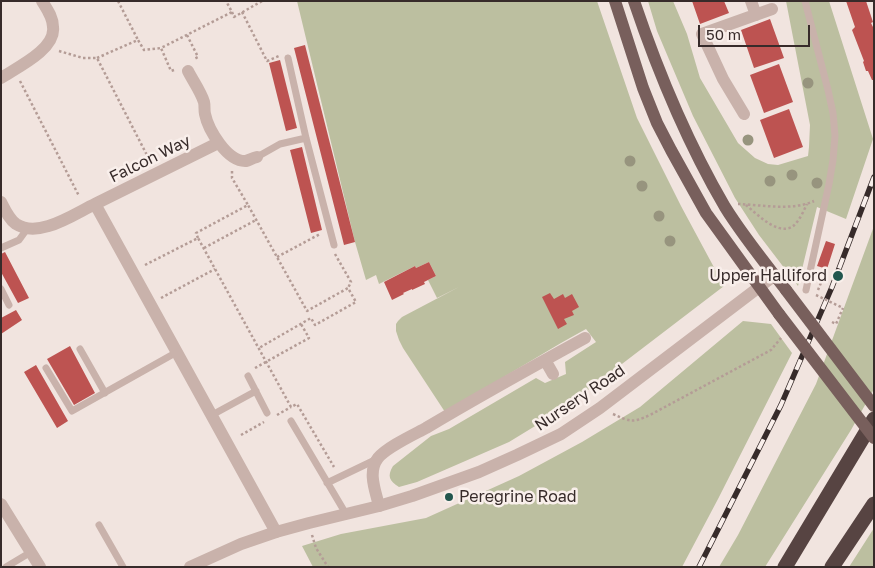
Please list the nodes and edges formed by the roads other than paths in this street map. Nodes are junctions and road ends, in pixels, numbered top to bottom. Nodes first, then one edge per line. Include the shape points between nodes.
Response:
1 (42, 1) edge
2 (615, 1) edge
3 (634, 1) edge
4 (752, 1) edge
5 (805, 1) edge
6 (772, 9) dead end
7 (756, 15) junction
8 (288, 58) road end
9 (186, 66) road end
10 (1, 78) edge
11 (744, 114) dead end
12 (306, 138) junction
13 (218, 143) junction
14 (257, 157) joint
15 (1, 202) edge
16 (90, 207) junction
17 (27, 229) junction
18 (334, 245) road end
19 (1, 248) edge
20 (775, 275) junction
21 (759, 287) junction
22 (1, 289) edge
23 (806, 290) dead end
24 (8, 305) dead end
25 (586, 338) dead end
26 (80, 348) dead end
27 (177, 352) junction
28 (545, 360) junction
29 (46, 368) dead end
30 (553, 374) dead end
31 (248, 376) road end
32 (256, 391) junction
33 (105, 393) junction
34 (874, 406) edge
35 (267, 413) dead end
36 (212, 415) junction
37 (874, 419) edge
38 (291, 421) dead end
39 (874, 438) edge
40 (377, 459) junction
41 (328, 483) junction
42 (1, 504) edge
43 (874, 504) edge
44 (379, 506) junction
45 (346, 514) junction
46 (99, 525) dead end
47 (276, 532) junction
48 (31, 552) junction
49 (6, 567) edge
50 (40, 567) edge
51 (123, 567) edge
52 (190, 567) edge
53 (785, 567) edge
54 (832, 567) edge

1 - 10 street via 52,18 51,40 44,50
2 - 21 main road via 657,123 706,213
3 - 20 main road via 655,62 694,150 726,208
4 - 7 street
5 - 23 lane via 828,90 835,136 827,194
6 - 7 street
7 - 11 street via 702,34
8 - 12 lane
9 - 13 street, Falcon Way
12 - 14 lane via 280,144
12 - 18 lane
13 - 14 street, Falcon Way via 234,158 245,161
13 - 16 street, Falcon Way
15 - 17 street via 9,217
16 - 17 street via 47,227
16 - 27 street via 133,272
17 - 19 lane via 19,240
20 - 21 street, Nursery Road
20 - 34 main road, bridge
21 - 39 main road, bridge
21 - 44 street, Nursery Road via 561,434 462,478
22 - 24 lane
25 - 28 street
26 - 33 lane
27 - 33 lane
27 - 36 street
28 - 30 street
28 - 40 street
29 - 33 lane via 72,412
31 - 32 lane
32 - 35 lane
32 - 36 lane
36 - 47 street
37 - 53 highway
38 - 41 lane
40 - 41 lane
40 - 44 street via 372,480
41 - 45 lane
42 - 48 street
43 - 54 highway
44 - 45 street, Nursery Road
45 - 47 street, Nursery Road
46 - 51 lane
47 - 52 street, Nursery Road
48 - 49 lane
48 - 50 street

